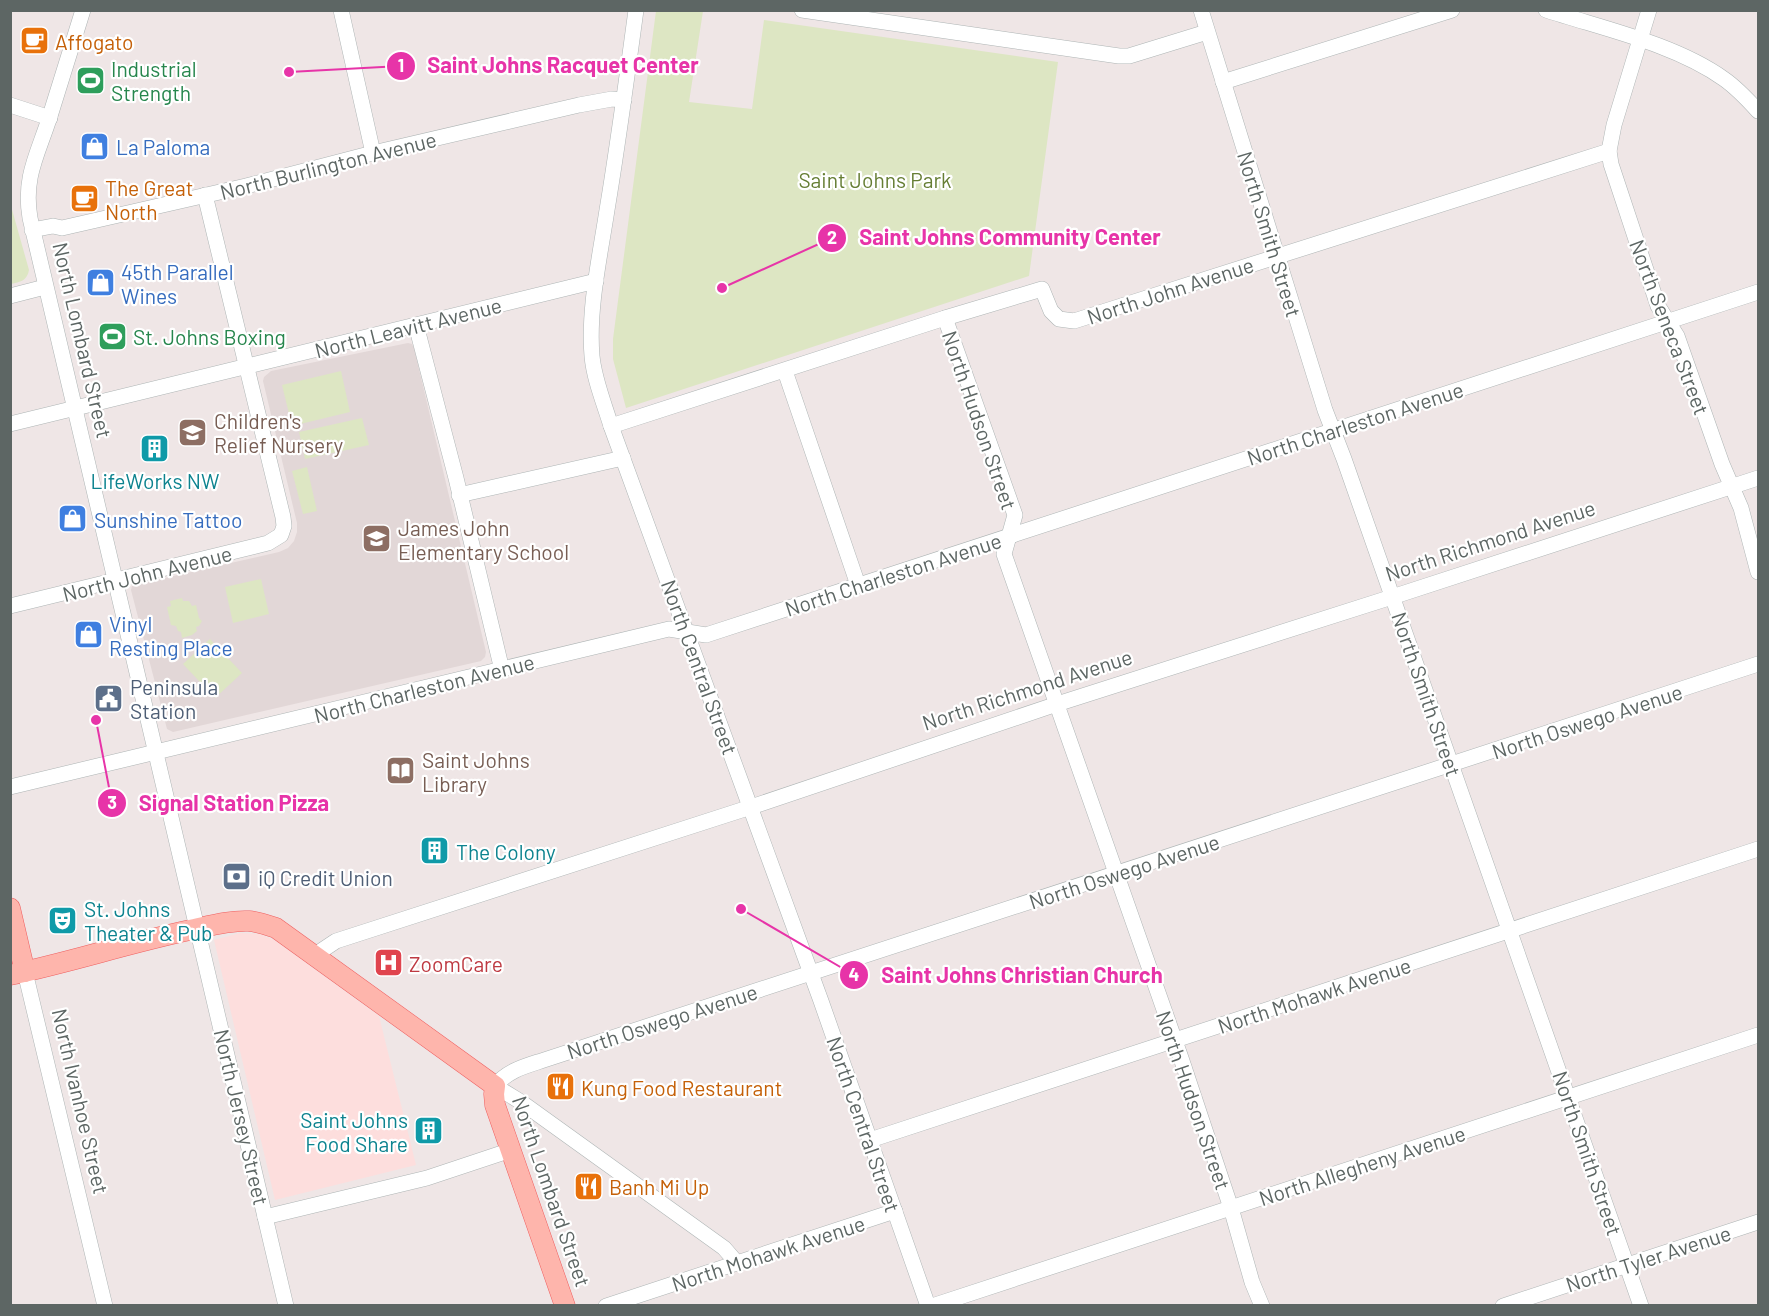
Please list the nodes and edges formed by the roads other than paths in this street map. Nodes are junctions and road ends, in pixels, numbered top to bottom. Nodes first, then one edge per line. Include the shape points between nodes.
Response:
1 (83, 10) edge
2 (341, 10) edge
3 (636, 10) edge
4 (802, 10) edge
5 (1201, 10) edge
6 (1452, 10) edge
7 (1546, 10) edge
8 (1649, 10) edge
9 (1207, 32) junction
10 (1640, 40) junction
11 (1223, 82) junction
12 (624, 100) junction
13 (10, 105) edge
14 (1758, 111) edge
15 (50, 118) junction
16 (1609, 151) junction
17 (373, 153) junction
18 (205, 195) junction
19 (32, 230) junction
20 (1276, 256) junction
21 (596, 281) junction
22 (45, 287) junction
23 (1758, 292) edge
24 (10, 296) edge
25 (945, 318) junction
26 (1667, 320) junction
27 (416, 325) junction
28 (247, 367) junction
29 (785, 371) junction
30 (74, 408) junction
31 (10, 424) edge
32 (611, 426) junction
33 (1333, 431) junction
34 (623, 458) junction
35 (1758, 478) edge
36 (1732, 486) junction
37 (459, 495) junction
38 (1009, 536) junction
39 (1758, 572) edge
40 (115, 580) junction
41 (858, 585) junction
42 (1392, 597) junction
43 (10, 606) edge
44 (687, 631) junction
45 (1758, 664) edge
46 (501, 670) junction
47 (1057, 704) junction
48 (156, 752) junction
49 (1451, 765) junction
50 (10, 787) edge
51 (751, 807) junction
52 (1758, 849) edge
53 (1116, 874) junction
54 (10, 908) edge
55 (198, 929) junction
56 (1510, 931) junction
57 (315, 955) junction
58 (811, 973) junction
59 (18, 974) edge
60 (1758, 1035) edge
61 (1174, 1041) junction
62 (495, 1086) junction
63 (1568, 1097) junction
64 (870, 1140) junction
65 (511, 1150) junction
66 (1231, 1208) junction
67 (895, 1211) junction
68 (266, 1217) junction
69 (1758, 1222) edge
70 (737, 1263) junction
71 (1627, 1265) junction
72 (105, 1305) edge
73 (286, 1305) edge
74 (565, 1305) edge
75 (606, 1305) edge
76 (930, 1305) edge
77 (1262, 1305) edge
78 (1503, 1305) edge
79 (1641, 1305) edge

1 - 15 street, North Lombard Street
2 - 17 street
3 - 12 street, North Central Street
4 - 9 street via 1119,56
5 - 9 street, North Smith Street
6 - 11 street
7 - 10 street
8 - 10 street, North Seneca Street
9 - 11 street, North Smith Street
10 - 14 street via 1705,67 1726,80
10 - 16 street, North Seneca Street
11 - 20 street, North Smith Street
12 - 17 street, North Burlington Avenue via 579,105
12 - 21 street, North Central Street
13 - 15 street
15 - 19 street, North Lombard Street via 28,184
16 - 20 street, North John Avenue
16 - 26 street, North Seneca Street via 1658,306
17 - 18 street, North Burlington Avenue
18 - 19 street, North Burlington Avenue via 62,228
18 - 28 street
19 - 22 street, North Lombard Street
20 - 25 street, North John Avenue via 1074,321 1059,319 1051,311 1042,289
20 - 33 street, North Smith Street
21 - 27 street, North Leavitt Avenue
21 - 32 street, North Central Street via 592,356
22 - 24 street
22 - 30 street, North Lombard Street
23 - 26 street, North Charleston Avenue
25 - 29 street, North John Avenue
25 - 38 street, North Hudson Street via 1015,515
26 - 33 street, North Charleston Avenue
26 - 36 street, North Seneca Street via 1677,336
27 - 28 street, North Leavitt Avenue
27 - 37 street
28 - 30 street, North Leavitt Avenue
28 - 40 street, North John Avenue via 283,517 281,535 268,543
29 - 32 street, North John Avenue
29 - 41 street
30 - 31 street, North Leavitt Avenue
30 - 40 street, North Lombard Street
32 - 34 street, North Central Street
33 - 38 street, North Charleston Avenue
33 - 42 street, North Smith Street
34 - 37 street
34 - 44 street, North Central Street
35 - 36 street, North Richmond Avenue
36 - 39 street, North Seneca Street
36 - 42 street, North Richmond Avenue
37 - 46 street
38 - 41 street, North Charleston Avenue
38 - 47 street, North Hudson Street via 1004,554
40 - 43 street, North John Avenue
40 - 48 street, North Lombard Street
41 - 44 street, North Charleston Avenue via 706,634
42 - 47 street, North Richmond Avenue
42 - 49 street, North Smith Street
44 - 46 street, North Charleston Avenue via 669,628
44 - 51 street, North Central Street
45 - 49 street, North Oswego Avenue
46 - 48 street, North Charleston Avenue
47 - 51 street, North Richmond Avenue
47 - 53 street, North Hudson Street
48 - 50 street, North Charleston Avenue
48 - 55 street, North Lombard Street
49 - 53 street, North Oswego Avenue
49 - 56 street, North Smith Street
51 - 57 street, North Richmond Avenue via 336,941
51 - 58 street, North Central Street
52 - 56 street, North Mohawk Avenue
53 - 58 street, North Oswego Avenue
53 - 61 street, North Hudson Street
54 - 59 main road, North Ivanhoe Street
55 - 57 main road, North Lombard Street via 247,921 266,924
55 - 59 main road
55 - 68 street, North Jersey Street
56 - 61 street, North Mohawk Avenue
56 - 63 street, North Smith Street
57 - 62 main road, North Lombard Street
58 - 62 street, North Oswego Avenue via 512,1071
58 - 64 street, North Central Street
59 - 72 street, North Ivanhoe Street
60 - 63 street, North Allegheny Avenue
61 - 64 street, North Mohawk Avenue
61 - 66 street, North Hudson Street
62 - 65 main road, North Lombard Street via 495,1105
62 - 70 street via 724,1248
63 - 66 street, North Allegheny Avenue
63 - 71 street, North Smith Street
64 - 67 street, North Central Street
65 - 68 street via 427,1178
65 - 74 main road, North Lombard Street
66 - 76 street, North Allegheny Avenue
66 - 77 street, North Hudson Street
67 - 70 street, North Mohawk Avenue
67 - 76 street, North Central Street
68 - 73 street, North Jersey Street
69 - 71 street, North Tyler Avenue
70 - 75 street, North Mohawk Avenue
71 - 78 street, North Tyler Avenue
71 - 79 street, North Smith Street

